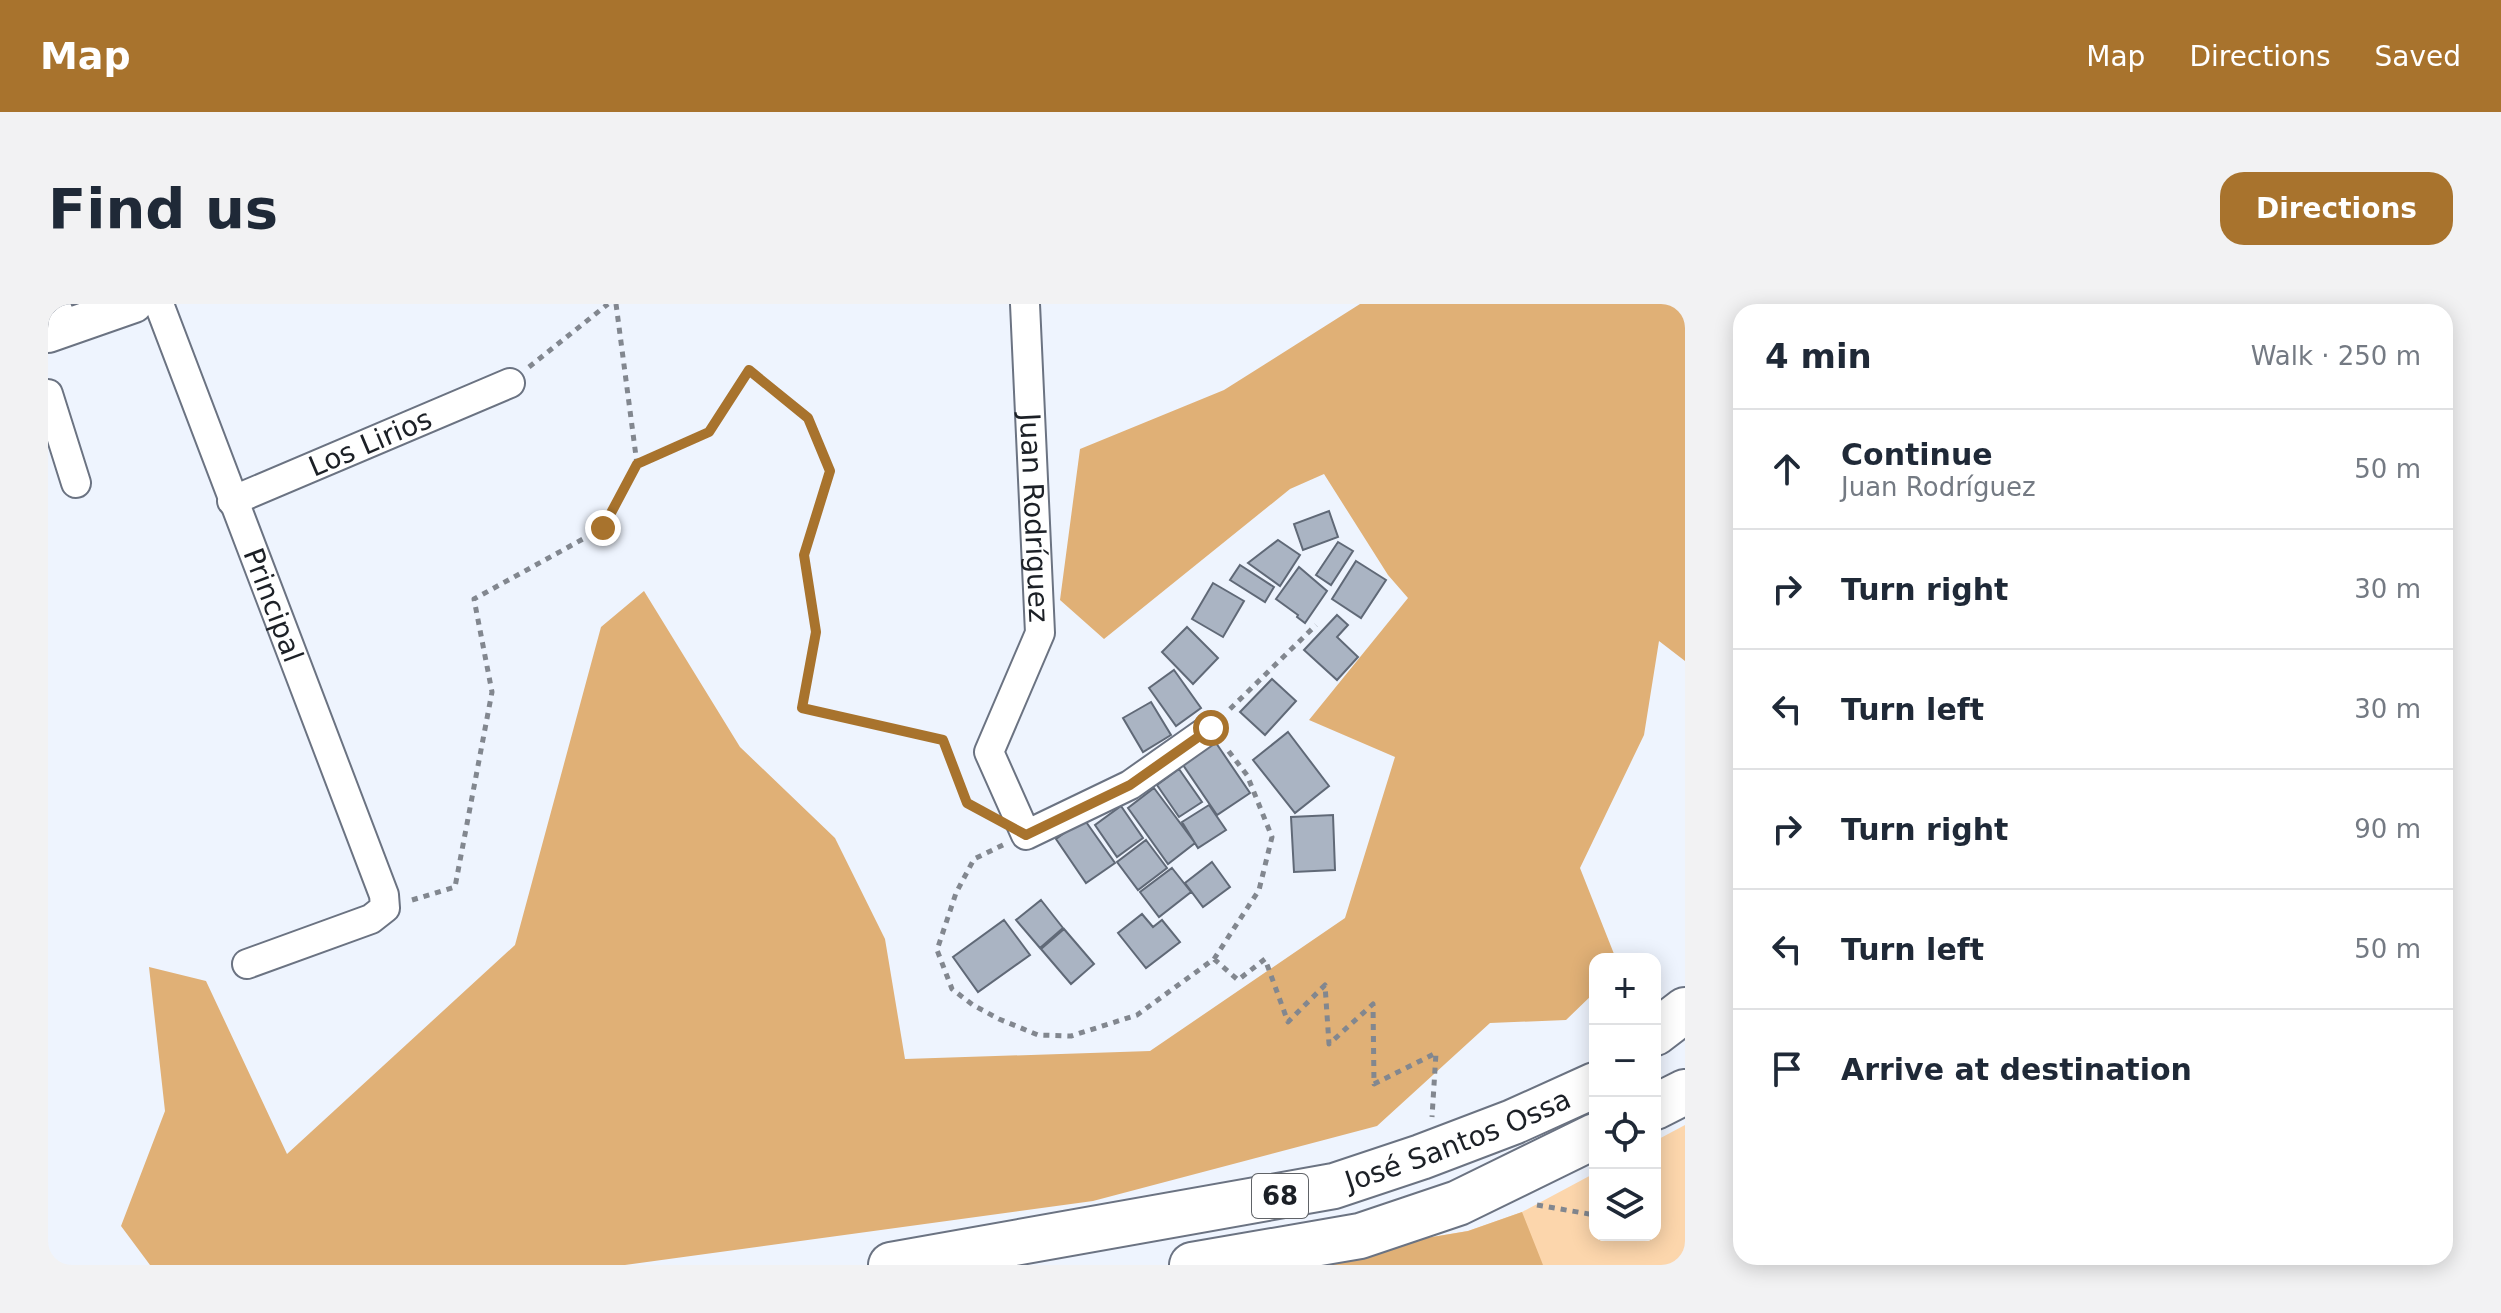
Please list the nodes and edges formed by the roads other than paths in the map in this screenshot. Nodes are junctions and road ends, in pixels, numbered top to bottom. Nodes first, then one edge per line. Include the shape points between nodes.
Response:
1 (134, 304) edge
2 (159, 304) edge
3 (1025, 304) edge
4 (56, 322) edge
5 (510, 383) road end
6 (48, 394) edge
7 (76, 483) dead end
8 (232, 501) junction
9 (1211, 728) road end
10 (247, 964) dead end
11 (1685, 1010) edge
12 (1661, 1028) edge
13 (1685, 1044) edge
14 (1661, 1054) edge
15 (1589, 1078) edge
16 (1589, 1088) edge
17 (1685, 1092) edge
18 (1661, 1104) edge
19 (1513, 1122) junction
20 (1589, 1139) edge
21 (891, 1265) edge
22 (1192, 1265) edge

1 - 4 street
2 - 8 street, Principal
3 - 9 street, Juan Rodríguez via 1040,633 989,752 1026,835 1130,785
5 - 8 street, Los Lirios
6 - 7 street
8 - 10 street, Principal via 385,908 371,919
11 - 12 highway
13 - 14 highway
15 - 19 highway
16 - 19 highway, José Santos Ossa / 68
17 - 18 highway
19 - 21 highway, José Santos Ossa / 68 via 1334,1186
20 - 22 highway, José Santos Ossa / 68 via 1458,1203 1360,1236

